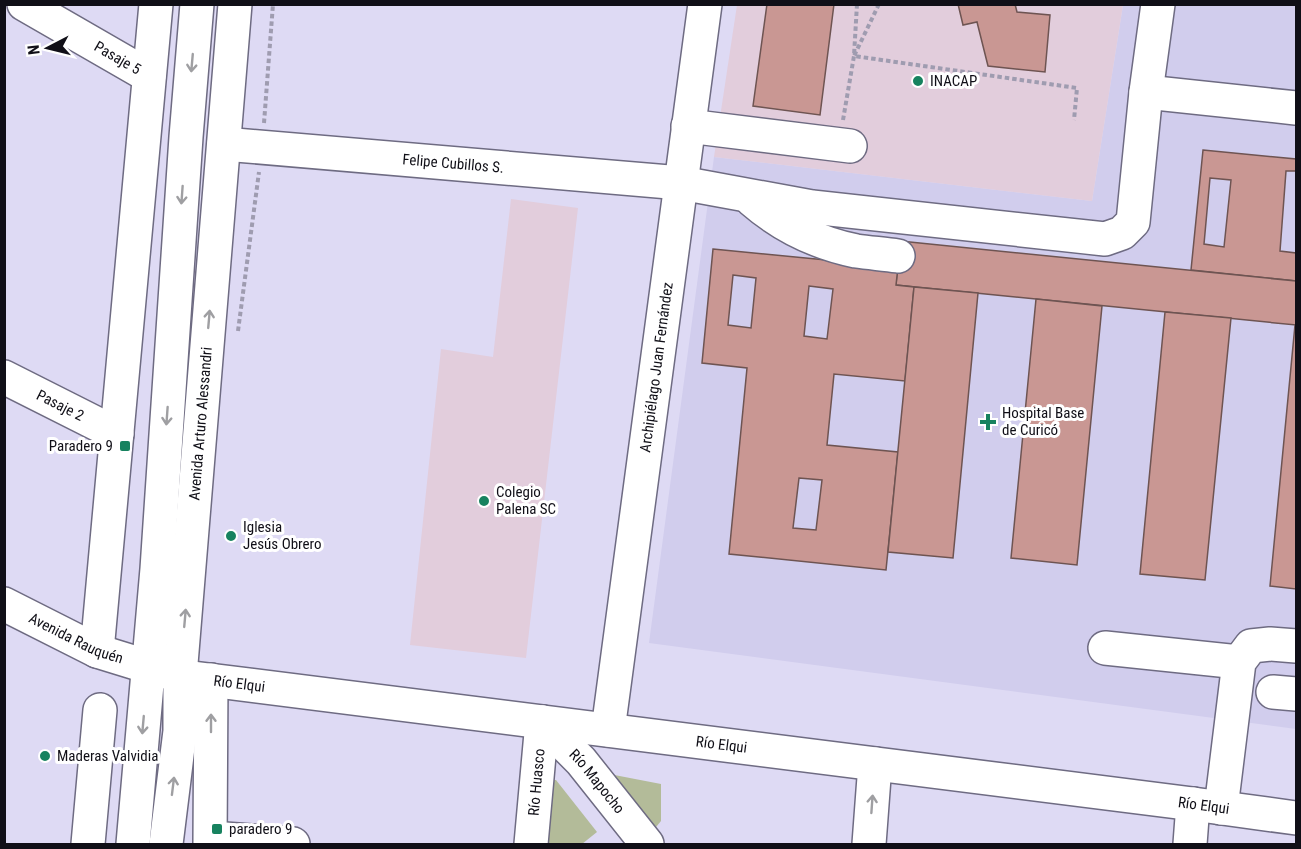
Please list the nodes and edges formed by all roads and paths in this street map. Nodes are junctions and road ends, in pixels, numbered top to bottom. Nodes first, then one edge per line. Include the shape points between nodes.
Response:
1 (24, 4) edge
2 (156, 4) edge
3 (197, 4) edge
4 (235, 4) edge
5 (705, 4) edge
6 (857, 4) edge
7 (879, 4) edge
8 (1158, 4) edge
9 (854, 56) junction
10 (149, 76) junction
11 (1146, 92) junction
12 (1296, 108) edge
13 (1074, 120) dead end
14 (688, 126) junction
15 (846, 136) joint
16 (224, 144) junction
17 (681, 183) junction
18 (747, 195) junction
19 (898, 256) dead end
20 (4, 377) edge
21 (117, 434) junction
22 (4, 604) edge
23 (1296, 646) edge
24 (1105, 648) dead end
25 (97, 651) junction
26 (1239, 662) junction
27 (148, 667) junction
28 (195, 678) junction
29 (100, 710) dead end
30 (542, 722) junction
31 (608, 730) junction
32 (875, 764) junction
33 (1207, 806) junction
34 (1296, 818) edge
35 (210, 841) edge
36 (88, 844) edge
37 (133, 844) edge
38 (166, 844) edge
39 (293, 844) edge
40 (531, 844) edge
41 (647, 844) edge
42 (869, 844) edge
43 (1190, 844) edge

1 - 10 street, Pasaje 5
2 - 10 street
3 -> 27 street
4 - 16 street, Avenida Arturo Alessandri
5 - 14 street, Archipiélago Juan Fernández
6 - 9 path
7 - 9 path
8 - 11 street, Felipe Cubillos S.
9 - 13 path via 1077,88
9 - 15 path
10 - 21 street
11 - 12 street
11 - 18 street, Felipe Cubillos S. via 1133,222 1114,237 812,207
14 - 15 street
14 - 17 street, Archipiélago Juan Fernández
16 - 17 street, Felipe Cubillos S.
28 -> 16 street, Avenida Arturo Alessandri
17 - 18 street, Felipe Cubillos S.
17 - 31 street, Archipiélago Juan Fernández
18 - 19 street via 780,221 819,240 858,251
20 - 21 street, Pasaje 2
21 - 25 street
22 - 25 street, Avenida Rauquén
23 - 26 street via 1251,646
24 - 26 street
25 - 27 street, Avenida Rauquén
26 - 33 street
27 - 28 street, Río Elqui
27 -> 37 street
28 - 30 street, Río Elqui
35 -> 28 street, Avenida Arturo Alessandri
38 -> 28 street, Avenida Arturo Alessandri via 180,730
29 - 36 street
30 - 31 street, Río Elqui
30 - 40 street, Río Huasco
30 - 41 street, Río Mapocho via 580,761
31 - 32 street, Río Elqui
32 - 33 street, Río Elqui
42 -> 32 street
33 - 34 street, Río Elqui
33 - 43 street
35 - 39 street

